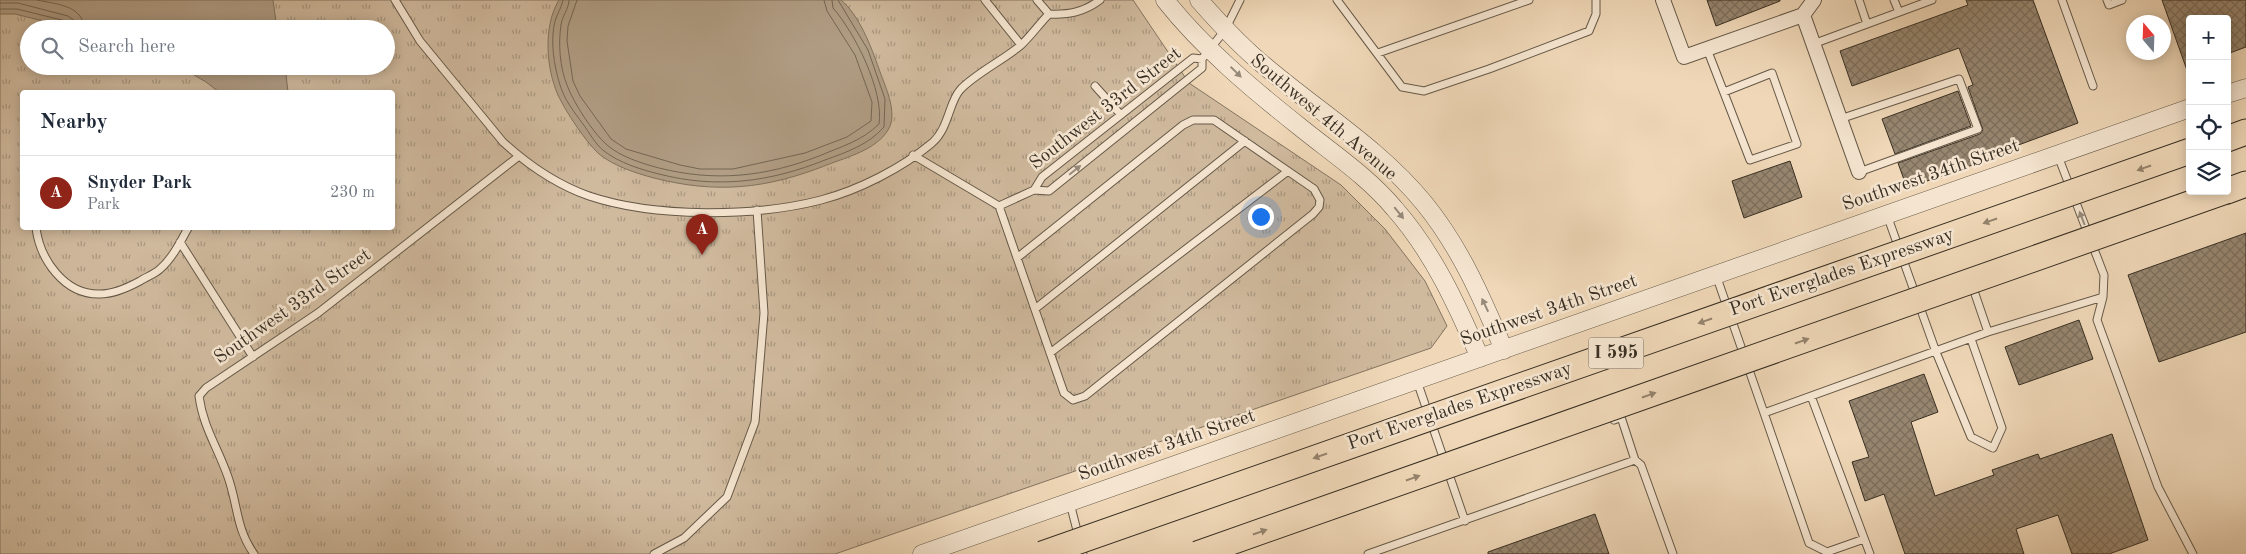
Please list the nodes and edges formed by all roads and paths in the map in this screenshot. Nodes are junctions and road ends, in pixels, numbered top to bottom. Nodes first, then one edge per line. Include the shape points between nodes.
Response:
1 (395, 0) edge
2 (985, 0) edge
3 (1037, 0) edge
4 (1100, 0) edge
5 (1165, 0) edge
6 (1199, 0) edge
7 (1240, 0) edge
8 (1337, 0) edge
9 (1529, 0) edge
10 (1596, 0) edge
11 (1663, 0) edge
12 (1814, 0) edge
13 (1858, 0) edge
14 (1894, 0) edge
15 (1929, 0) edge
16 (2062, 0) edge
17 (2107, 0) edge
18 (2122, 0) edge
19 (1899, 12) junction
20 (1049, 14) junction
21 (1803, 15) junction
22 (1867, 24) junction
23 (1225, 30) junction
24 (1021, 44) junction
25 (1813, 44) junction
26 (1707, 49) junction
27 (1206, 53) junction
28 (1378, 53) junction
29 (1094, 86) dead end
30 (2093, 86) dead end
31 (2246, 88) edge
32 (1724, 92) junction
33 (2231, 93) edge
34 (2186, 109) edge
35 (1121, 115) junction
36 (1840, 119) junction
37 (2246, 132) edge
38 (2231, 137) edge
39 (1246, 141) junction
40 (2186, 152) edge
41 (2057, 154) junction
42 (519, 156) junction
43 (913, 156) junction
44 (1288, 171) junction
45 (1859, 172) joint
46 (2246, 184) edge
47 (1034, 190) junction
48 (2231, 190) edge
49 (2216, 195) edge
50 (999, 206) junction
51 (758, 210) junction
52 (1887, 214) junction
53 (37, 230) edge
54 (187, 230) edge
55 (180, 242) junction
56 (1017, 258) junction
57 (1716, 275) junction
58 (1974, 291) dead end
59 (2103, 297) junction
60 (1035, 310) junction
61 (1988, 332) junction
62 (1971, 339) junction
63 (1504, 350) junction
64 (1936, 352) junction
65 (1050, 353) junction
66 (253, 357) junction
67 (1480, 358) junction
68 (1417, 381) junction
69 (1811, 396) junction
70 (1764, 413) junction
71 (1603, 424) dead end
72 (1635, 460) junction
73 (1459, 474) dead end
74 (1450, 477) junction
75 (1070, 503) junction
76 (1465, 521) junction
77 (1864, 540) junction
78 (254, 554) edge
79 (654, 554) edge
80 (922, 554) edge
81 (1042, 554) edge
82 (1083, 554) edge
83 (1197, 554) edge
84 (1368, 554) edge
85 (1673, 554) edge
86 (1870, 554) edge
87 (2193, 554) edge

1 - 42 lane via 426,48 502,142
2 - 24 lane
3 - 20 lane
4 - 20 lane via 1075,13
5 - 27 street, Southwest 4th Avenue
6 - 23 street, Southwest 4th Avenue
7 - 23 lane, Southwest 33rd Street
8 - 28 lane
9 - 28 lane
10 - 28 lane via 1596,14 1589,31 1424,91 1402,87
11 - 26 street via 1684,57
12 - 21 street
13 - 22 lane
14 - 19 lane
15 - 19 lane
16 - 30 lane
17 - 18 lane via 2109,5
19 - 22 lane
20 - 24 lane
21 - 25 street
21 - 26 street
22 - 25 lane
23 - 27 lane, Southwest 33rd Street
63 -> 23 street, Southwest 4th Avenue via 1459,252 1424,203 1383,160 1266,67
24 - 43 lane via 959,90 948,119 933,142
25 - 36 street
26 - 32 lane
27 - 35 lane, Southwest 33rd Street via 1193,58
47 -> 27 lane, Southwest 33rd Street via 1049,191 1202,68
27 -> 67 street, Southwest 4th Avenue via 1365,178 1394,208 1421,241 1450,289
29 - 35 lane
31 - 33 street
32 - 32 lane via 1750,160 1797,144 1772,73
34 - 41 street, Southwest 34th Street
35 - 47 lane, Southwest 33rd Street via 1042,177
36 - 45 street
36 - 45 lane via 1959,79 1978,129
37 - 38 highway
39 - 44 lane
39 - 56 lane via 1214,120 1193,120 1183,125
39 - 60 lane
40 -> 81 highway, Port Everglades Expressway / I 595, bridge
41 - 52 street, Southwest 34th Street
59 -> 41 lane via 2104,275
42 - 51 lane via 559,182 589,196 628,206 692,213
42 - 66 lane, Southwest 33rd Street via 326,307
43 - 50 lane
43 - 51 lane via 864,184 822,200
44 - 65 lane
44 - 65 lane via 1314,189 1320,200 1319,208 1085,396 1079,400 1068,398
46 - 48 highway, I 595
47 - 50 lane, Southwest 33rd Street
83 -> 49 highway, I 595, bridge
50 - 56 lane
51 - 79 lane via 764,313 756,422 727,497 684,538
52 - 57 street, Southwest 34th Street
52 - 64 lane
53 - 55 lane via 45,259 62,279 77,290 100,294 130,286 160,269
54 - 55 lane
55 - 66 lane
56 - 60 lane
57 - 63 street, Southwest 34th Street
57 - 70 lane
58 - 61 lane
59 - 61 lane
59 - 87 lane via 2097,320 2158,487
60 - 65 lane
61 - 62 lane
62 - 64 lane
62 - 64 lane via 2002,428 1993,448 1971,437
63 - 67 street, Southwest 34th Street
64 - 69 lane
66 - 78 lane, Southwest 33rd Street via 199,396 202,417 228,477 243,539
67 - 68 street, Southwest 34th Street
68 - 74 lane
68 - 75 street, Southwest 34th Street
69 - 70 lane
69 - 77 lane
70 - 77 lane via 1809,543 1827,552
71 - 72 lane via 1621,417
72 - 76 lane
72 - 85 lane via 1641,465
73 - 74 lane
74 - 76 lane
75 - 80 street, Southwest 34th Street
75 - 82 lane
76 - 84 lane
77 - 86 lane

